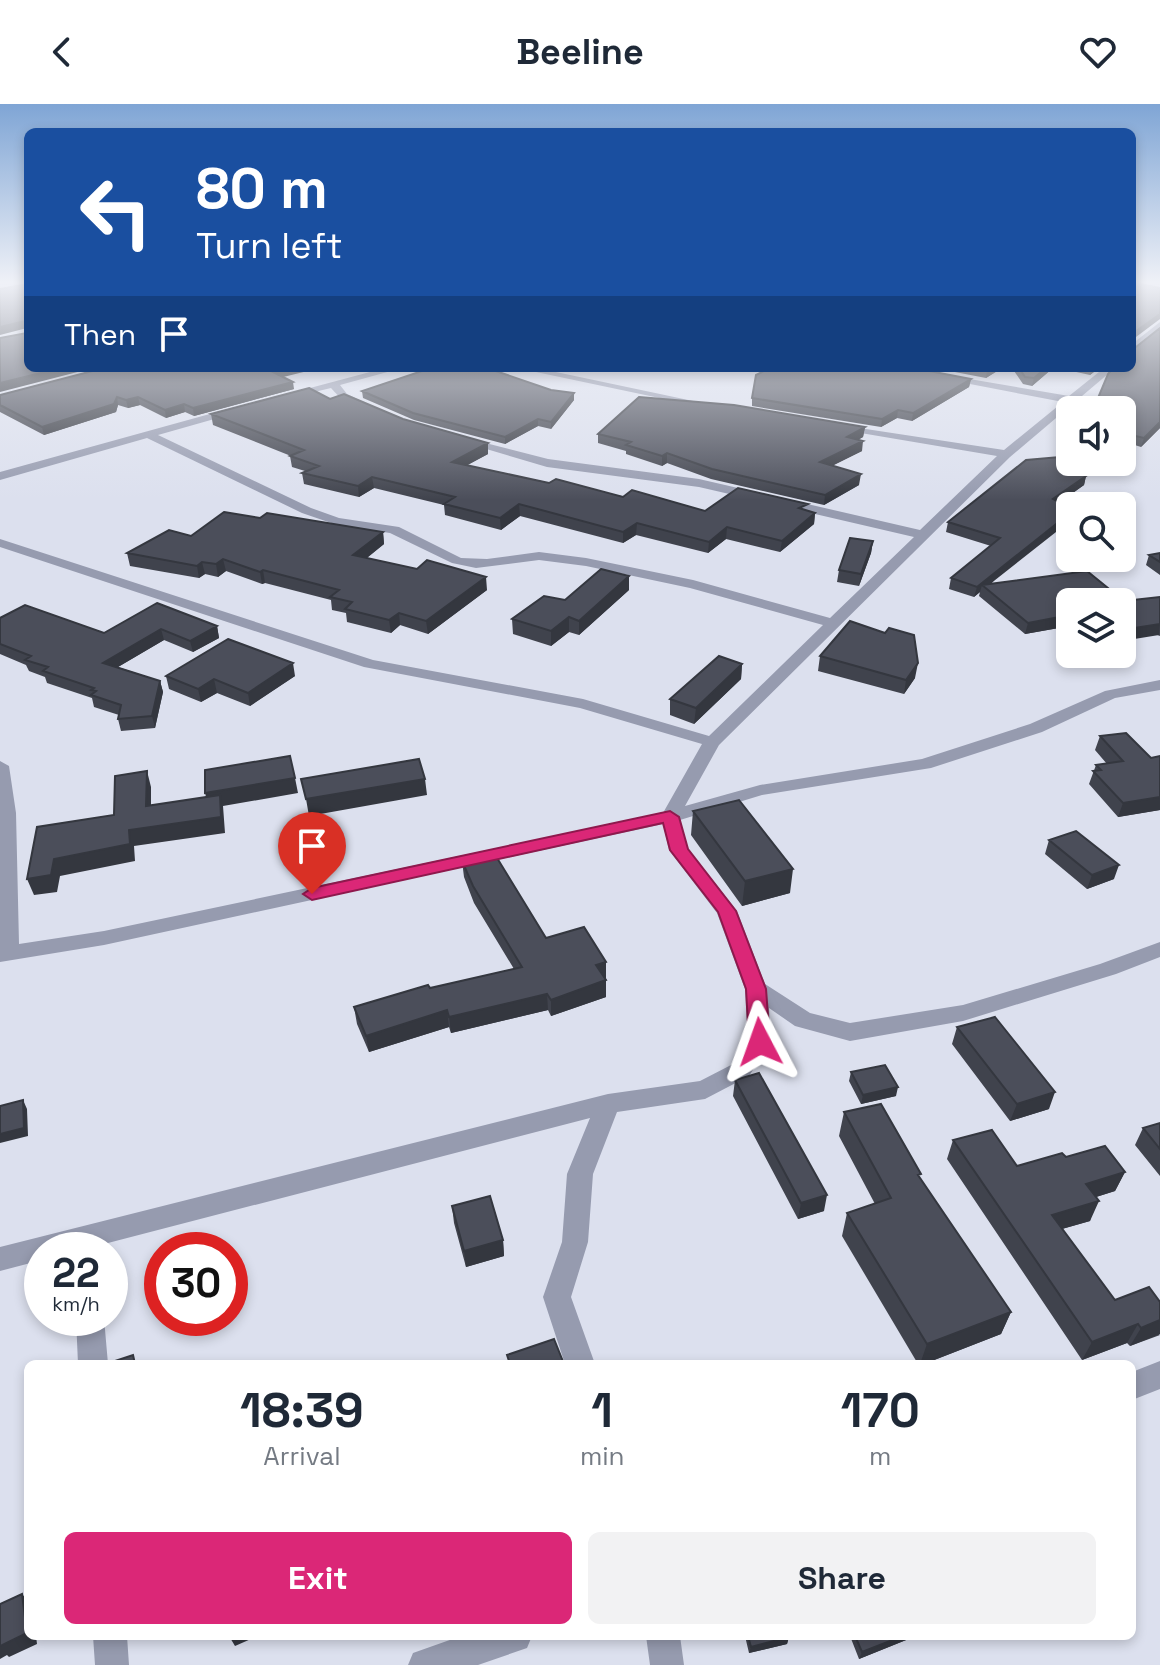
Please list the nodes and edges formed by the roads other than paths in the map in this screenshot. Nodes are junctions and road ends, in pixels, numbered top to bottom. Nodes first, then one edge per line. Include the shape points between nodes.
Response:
1 (380, 372) edge
2 (542, 372) edge
3 (1105, 372) edge
4 (938, 375) edge
5 (333, 383) junction
6 (1076, 396) edge
7 (1056, 397) edge
8 (276, 399) edge
9 (247, 407) edge
10 (727, 408) edge
11 (1056, 412) edge
12 (383, 413) edge
13 (820, 423) edge
14 (147, 434) junction
15 (455, 438) edge
16 (1006, 454) junction
17 (0, 476) edge
18 (923, 535) junction
19 (0, 543) edge
20 (833, 623) junction
21 (1160, 685) edge
22 (712, 742) junction
23 (0, 766) edge
24 (670, 817) junction
25 (1160, 949) edge
26 (4, 954) edge
27 (756, 989) junction
28 (608, 1104) junction
29 (128, 1232) edge
30 (24, 1255) edge
31 (0, 1259) edge
32 (91, 1336) edge
33 (93, 1360) edge
34 (579, 1360) edge
35 (1160, 1375) edge
36 (1136, 1384) edge
37 (110, 1640) edge
38 (503, 1640) edge
39 (664, 1640) edge
40 (112, 1665) edge
41 (425, 1665) edge
42 (667, 1665) edge

1 - 5 street
2 - 10 street
3 - 6 street
4 - 7 street
5 - 8 street
5 - 12 street via 343,396
9 - 14 street
11 - 16 street
13 - 16 street
14 - 17 street
14 - 20 street via 332,520 394,530 465,563 526,556 567,559 675,578
15 - 18 street via 547,463 699,483
16 - 18 street
18 - 20 street
19 - 22 street via 370,664 583,704
20 - 22 street
21 - 24 street via 1111,694 1036,728 925,764 760,790
22 - 24 street
23 - 26 street via 7,813
24 - 26 street via 104,938
24 - 27 street via 679,850 727,911
25 - 27 street via 963,1013 850,1032 803,1020
27 - 28 street via 760,1042 741,1070 705,1090
28 - 29 street
28 - 34 street via 580,1174 575,1242 557,1297
30 - 31 street
32 - 33 street
35 - 36 street
37 - 40 street
38 - 41 street
39 - 42 street

